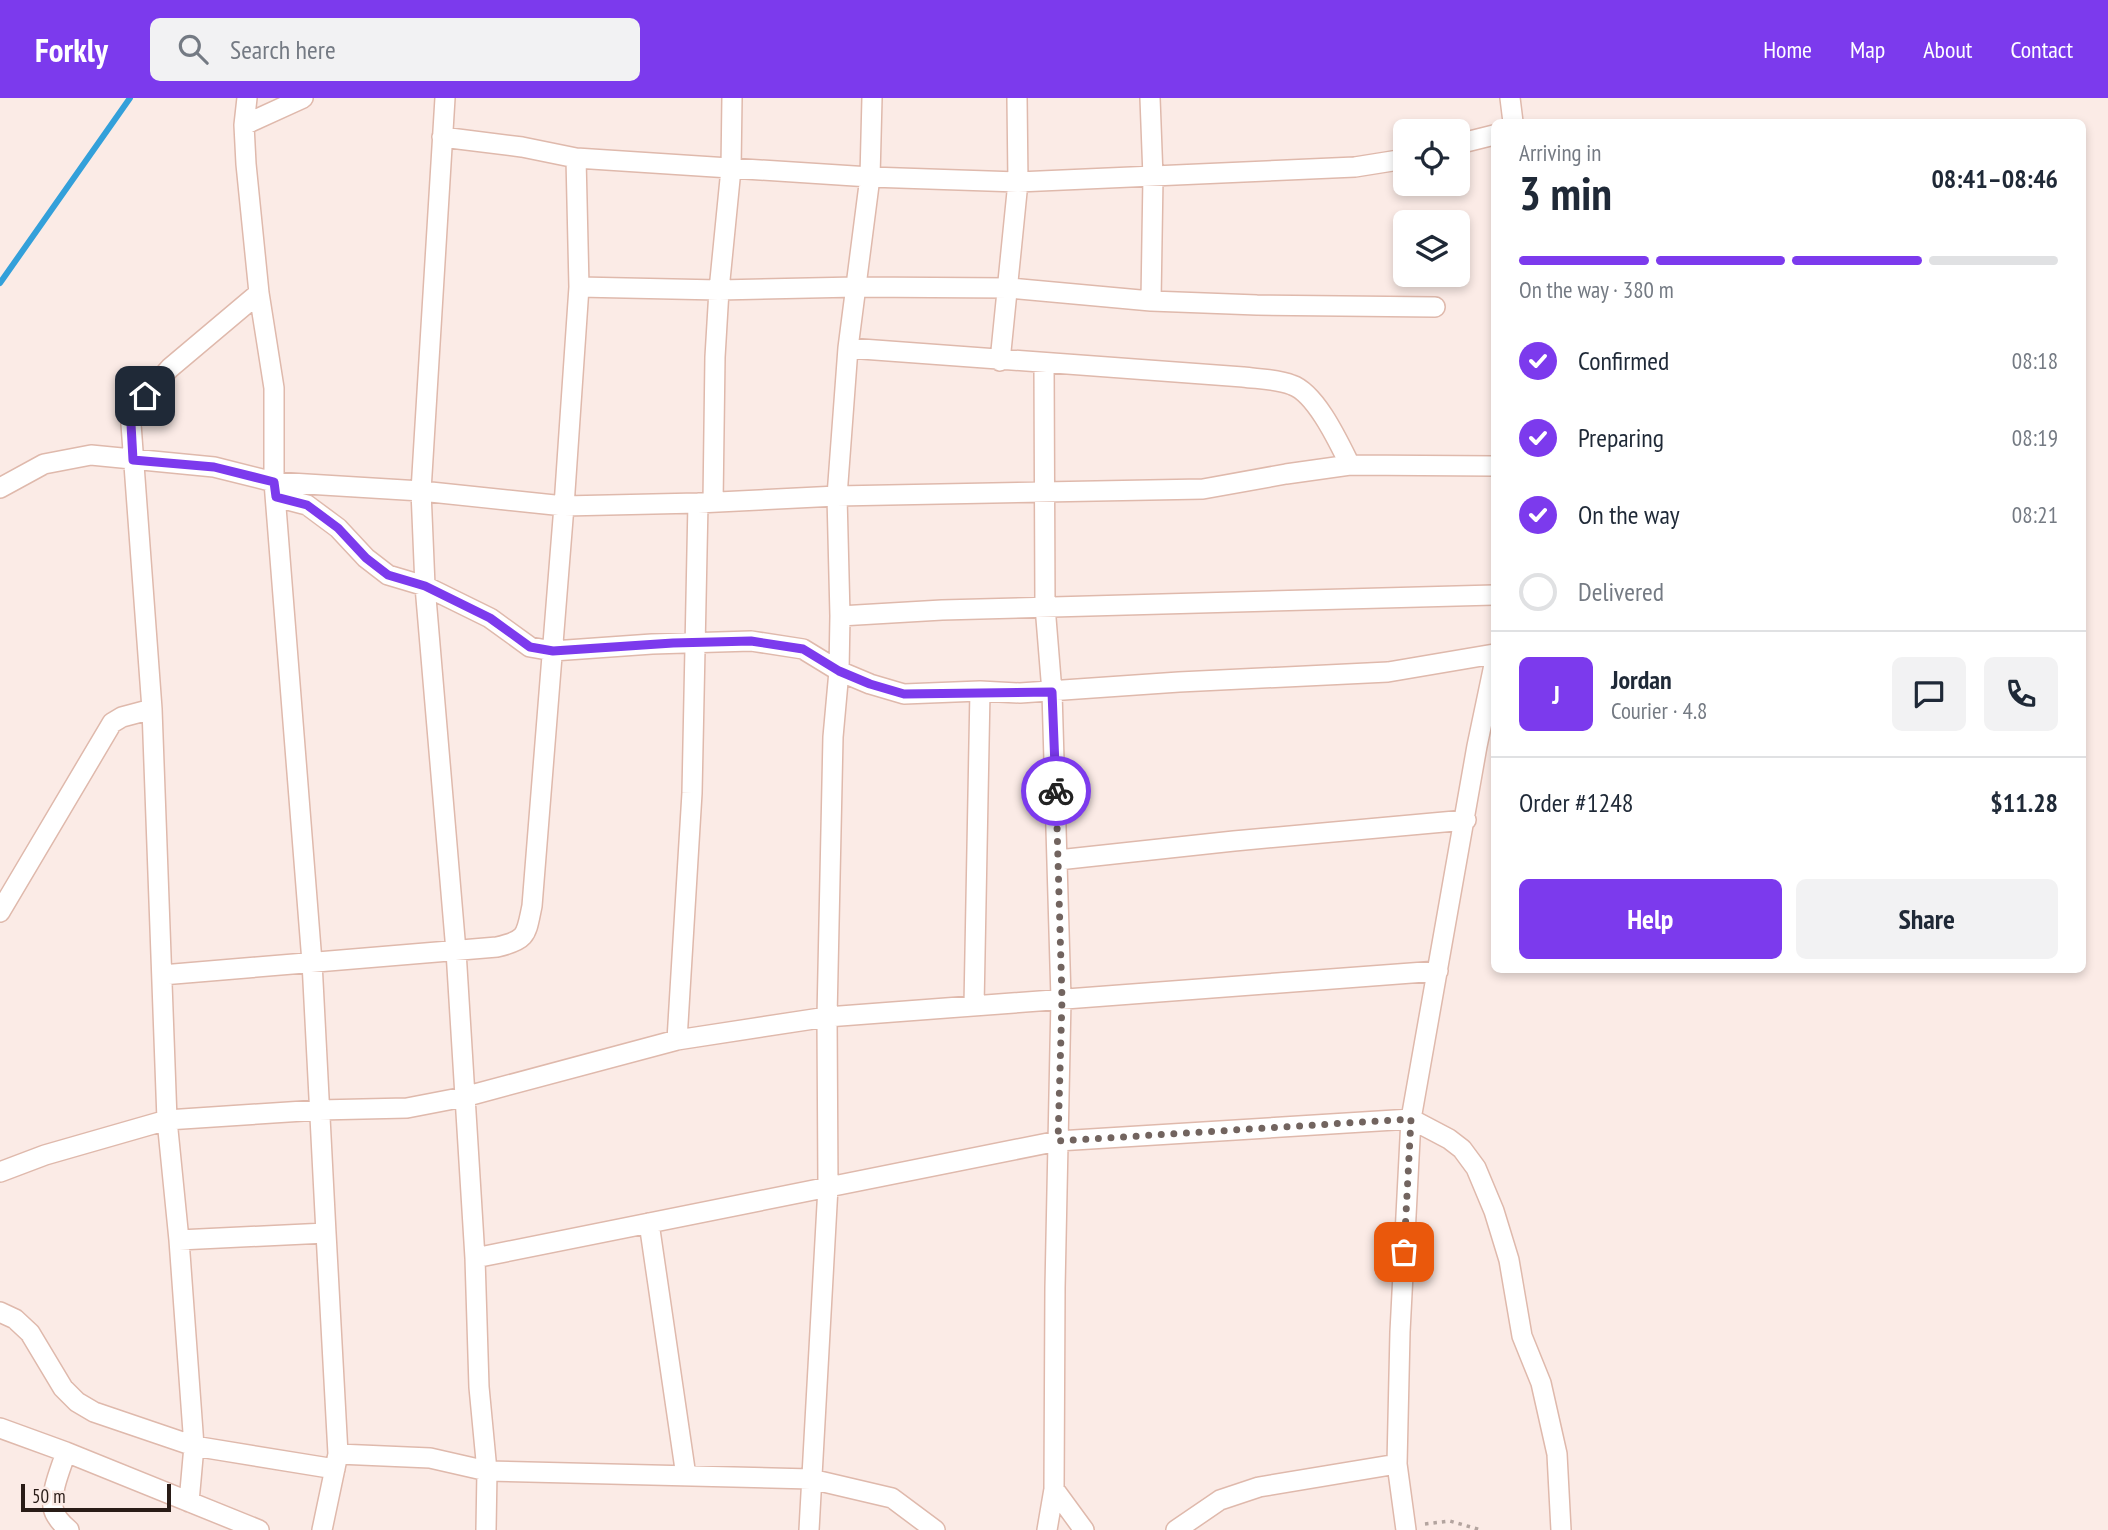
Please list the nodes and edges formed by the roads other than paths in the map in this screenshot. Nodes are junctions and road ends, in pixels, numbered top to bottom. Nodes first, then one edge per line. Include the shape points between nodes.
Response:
1 (247, 98) edge
2 (303, 98) edge
3 (444, 98) edge
4 (733, 98) edge
5 (872, 98) edge
6 (1017, 98) edge
7 (1150, 98) edge
8 (1510, 98) edge
9 (1513, 119) edge
10 (244, 124) junction
11 (1491, 136) edge
12 (442, 137) junction
13 (1470, 141) edge
14 (576, 158) junction
15 (1393, 161) edge
16 (731, 169) junction
17 (870, 177) junction
18 (1153, 177) junction
19 (1018, 181) junction
20 (579, 287) junction
21 (856, 287) junction
22 (1009, 288) junction
23 (719, 290) junction
24 (259, 293) junction
25 (1151, 301) junction
26 (1435, 307) dead end
27 (848, 348) junction
28 (1000, 361) junction
29 (1044, 364) junction
30 (133, 460) junction
31 (1350, 465) junction
32 (1491, 466) edge
33 (0, 488) edge
34 (275, 489) junction
35 (421, 491) junction
36 (1046, 492) junction
37 (837, 496) junction
38 (706, 503) junction
39 (564, 506) junction
40 (425, 586) junction
41 (1491, 594) edge
42 (1045, 606) junction
43 (839, 616) junction
44 (694, 642) junction
45 (553, 651) junction
46 (1491, 655) edge
47 (839, 671) junction
48 (1491, 679) edge
49 (980, 691) junction
50 (1052, 692) junction
51 (152, 709) junction
52 (1466, 820) junction
53 (1058, 860) junction
54 (0, 912) edge
55 (456, 951) junction
56 (312, 962) junction
57 (1438, 971) junction
58 (162, 975) junction
59 (1062, 999) junction
60 (974, 1006) junction
61 (827, 1017) junction
62 (677, 1040) junction
63 (464, 1097) junction
64 (319, 1110) junction
65 (1411, 1119) junction
66 (167, 1120) junction
67 (1058, 1141) junction
68 (0, 1172) edge
69 (828, 1187) junction
70 (649, 1223) junction
71 (326, 1233) junction
72 (179, 1240) junction
73 (475, 1258) junction
74 (0, 1312) edge
75 (0, 1428) edge
76 (194, 1446) junction
77 (66, 1452) junction
78 (336, 1461) junction
79 (1397, 1464) junction
80 (487, 1471) junction
81 (686, 1476) junction
82 (811, 1479) junction
83 (1054, 1489) junction
84 (190, 1502) junction
85 (1406, 1528) edge
86 (69, 1530) edge
87 (259, 1530) edge
88 (322, 1530) edge
89 (486, 1530) edge
90 (809, 1530) edge
91 (934, 1530) edge
92 (1047, 1530) edge
93 (1084, 1530) edge
94 (1176, 1530) edge
95 (1561, 1530) edge

1 - 10 street
2 - 10 street
3 - 12 street
4 - 16 street
5 - 17 street
6 - 19 street
7 - 18 street
8 - 9 street
10 - 24 street
11 - 13 street
12 - 14 street
12 - 35 street
14 - 16 street
14 - 20 street
15 - 18 street
16 - 17 street
16 - 23 street
17 - 19 street
17 - 21 street
18 - 19 street
18 - 25 street
19 - 22 street
20 - 23 street
20 - 39 street
21 - 22 street
21 - 23 street
21 - 27 street
22 - 25 street
22 - 28 street
23 - 38 street
24 - 30 street via 170,368 145,396 131,424
24 - 34 street via 274,388
25 - 26 street
27 - 28 street
27 - 37 street
28 - 29 street
29 - 31 street via 1242,377 1294,385 1316,404
29 - 36 street
30 - 33 street via 91,455 44,464
30 - 34 street via 214,467
30 - 51 street
31 - 32 street
31 - 36 street via 1202,489
34 - 35 street
34 - 40 street via 338,528 388,575
34 - 56 street
35 - 39 street
35 - 40 street
36 - 37 street
36 - 42 street
37 - 38 street
37 - 43 street
38 - 39 street
38 - 44 street
39 - 45 street
40 - 45 street via 490,618 530,647
40 - 55 street
41 - 42 street
42 - 43 street
42 - 50 street
43 - 47 street
44 - 45 street
44 - 47 street via 751,641 803,649
44 - 62 street via 692,793
45 - 55 street via 527,931 516,943
46 - 50 street via 1388,672
47 - 49 street via 904,694
47 - 61 street via 833,737
48 - 52 street
49 - 50 street
49 - 60 street
50 - 53 street
51 - 54 street via 112,723
51 - 58 street
52 - 53 street
52 - 57 street
53 - 59 street
55 - 56 street
55 - 63 street
56 - 58 street
56 - 64 street
57 - 59 street
57 - 65 street
58 - 66 street
59 - 60 street
59 - 67 street
60 - 61 street
61 - 62 street
61 - 69 street
62 - 63 street
63 - 64 street via 407,1108
63 - 73 street
64 - 66 street
64 - 71 street
65 - 67 street
65 - 79 street
65 - 95 street via 1462,1149 1476,1168 1494,1211 1509,1260 1521,1336 1541,1383 1557,1454
66 - 68 street
66 - 72 street
67 - 69 street
67 - 83 street
69 - 70 street
69 - 82 street
70 - 73 street
70 - 81 street
71 - 72 street
71 - 78 street
72 - 76 street
73 - 80 street
74 - 76 street via 30,1333 63,1388 77,1402
75 - 77 street
76 - 78 street
76 - 84 street
77 - 84 street
77 - 86 street via 52,1509
78 - 80 street via 429,1458
78 - 88 street
79 - 85 street
79 - 94 street via 1259,1487 1220,1500
80 - 81 street
80 - 89 street
81 - 82 street
82 - 90 street
82 - 91 street via 892,1498
83 - 92 street
83 - 93 street
84 - 87 street

